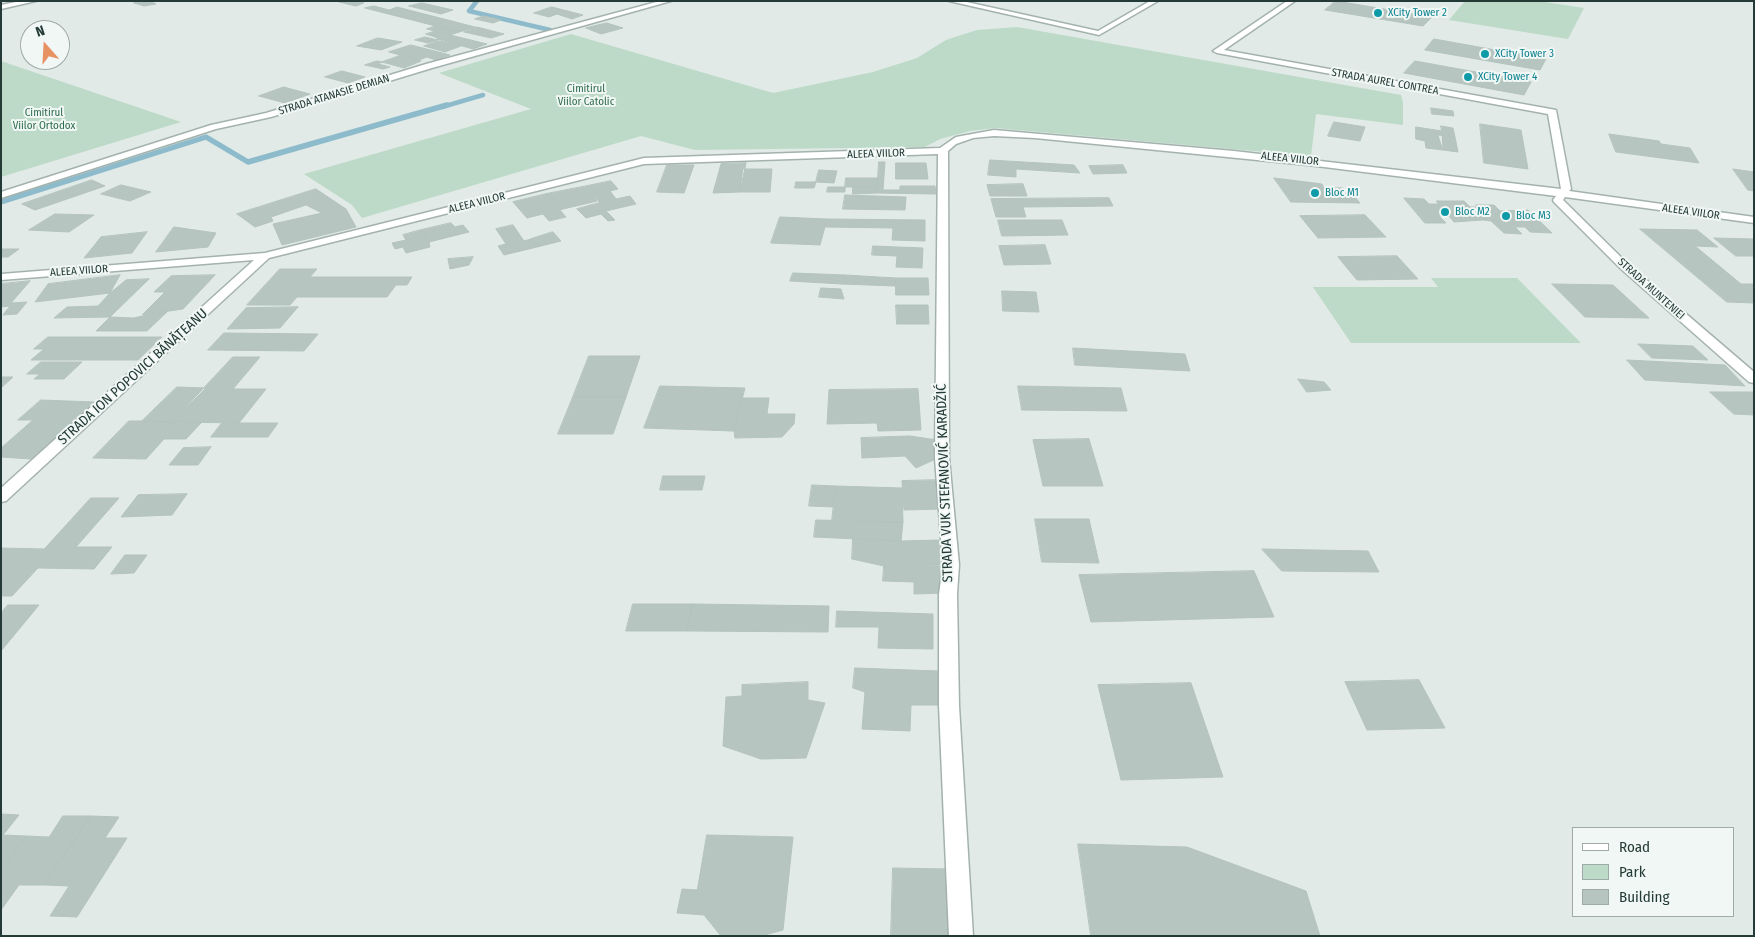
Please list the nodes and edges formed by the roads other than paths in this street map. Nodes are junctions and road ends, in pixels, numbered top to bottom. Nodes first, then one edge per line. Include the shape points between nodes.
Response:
1 (34, 1) edge
2 (668, 1) edge
3 (952, 1) edge
4 (1155, 1) edge
5 (1292, 1) edge
6 (1, 8) edge
7 (943, 151) junction
8 (1562, 193) junction
9 (1, 195) edge
10 (1754, 220) edge
11 (265, 256) junction
12 (1, 277) edge
13 (1754, 379) edge
14 (1, 497) edge
15 (961, 936) edge

1 - 6 street
2 - 9 street, STRADA ATANASIE DEMIAN via 429,66 268,116 214,127
3 - 4 street via 1100,33
5 - 8 street, STRADA AUREL CONTREA via 1217,51 1553,112 1566,189
7 - 8 street, ALEEA VIILOR via 951,142 974,135 1008,134 1335,164
7 - 11 street, ALEEA VIILOR via 644,161
7 - 15 street, STRADA VUK STEFANOVIĆ KARADŽIĆ via 942,458 951,565 948,594 949,706
8 - 10 street, ALEEA VIILOR
8 - 13 street, STRADA MUNTENIEI via 1558,200 1625,267
11 - 12 street, ALEEA VIILOR
11 - 14 street, STRADA ION POPOVICI BĂNĂȚEANU

